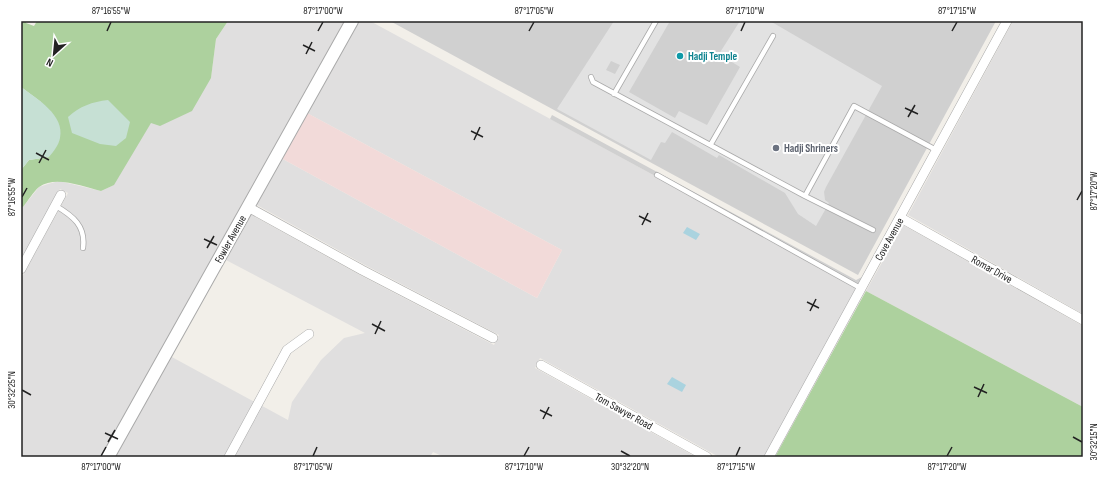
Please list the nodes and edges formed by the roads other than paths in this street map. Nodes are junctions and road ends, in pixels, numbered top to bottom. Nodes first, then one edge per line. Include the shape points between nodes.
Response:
1 (352, 21) edge
2 (656, 21) edge
3 (1007, 21) edge
4 (773, 36) dead end
5 (591, 77) dead end
6 (614, 94) junction
7 (711, 144) junction
8 (938, 151) junction
9 (657, 175) dead end
10 (62, 196) dead end
11 (804, 196) junction
12 (56, 206) junction
13 (248, 207) junction
14 (901, 218) junction
15 (873, 230) dead end
16 (83, 248) dead end
17 (21, 269) edge
18 (862, 289) junction
19 (1083, 320) edge
20 (309, 334) dead end
21 (492, 338) dead end
22 (541, 365) dead end
23 (108, 457) edge
24 (229, 457) edge
25 (707, 457) edge
26 (770, 457) edge

1 - 13 street, Fowler Avenue
2 - 6 lane
3 - 8 street, Cove Avenue
4 - 7 lane
5 - 6 lane via 593,82
6 - 7 lane
7 - 11 lane
8 - 11 lane via 854,106
8 - 14 street, Cove Avenue
9 - 18 lane
10 - 12 street
11 - 15 lane
12 - 16 lane via 80,225 84,237
12 - 17 street
13 - 21 street
13 - 23 street, Fowler Avenue
14 - 18 street, Cove Avenue
14 - 19 street, Romar Drive
18 - 26 street, Cove Avenue
20 - 24 street via 287,350
22 - 25 street, Tom Sawyer Road

